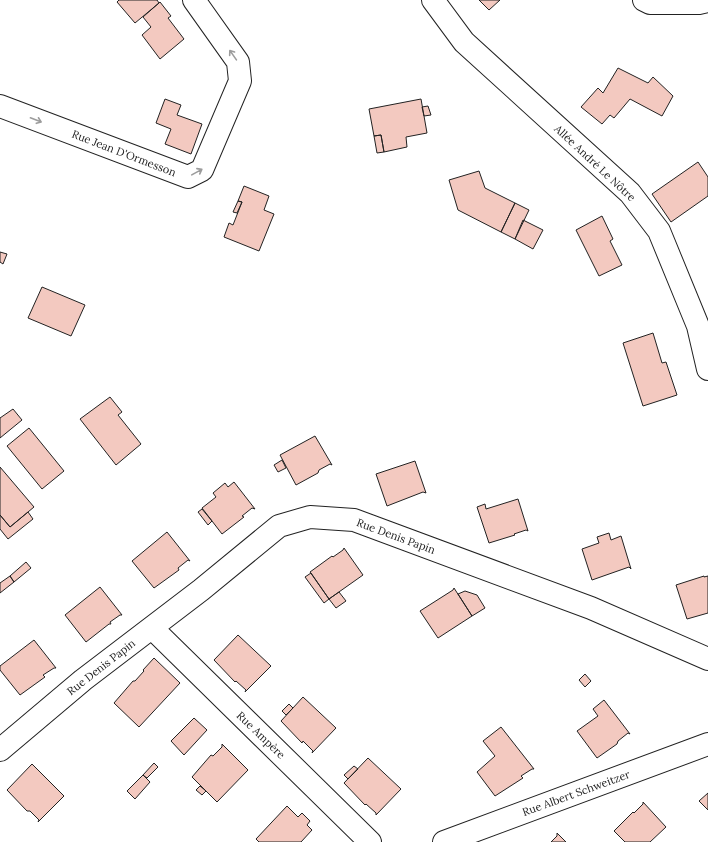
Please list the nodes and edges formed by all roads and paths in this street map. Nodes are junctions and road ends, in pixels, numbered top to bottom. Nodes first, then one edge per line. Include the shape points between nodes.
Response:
1 (194, 0) edge
2 (433, 0) edge
3 (644, 0) edge
4 (708, 1) edge
5 (0, 106) edge
6 (708, 369) edge
7 (152, 628) junction
8 (708, 659) edge
9 (708, 744) edge
10 (0, 750) edge
11 (370, 842) edge
12 (444, 842) edge

5 -> 1 street, Rue Jean D'Ormesson via 188,177 202,170 240,81 238,62
2 - 6 street, Allée André Le Nôtre via 464,42 630,193 659,231 698,326
3 - 4 street via 685,3
7 - 8 street, Rue Denis Papin via 279,526 310,517 354,520 591,608
7 - 10 street, Rue Denis Papin via 82,680
7 - 11 street, Rue Ampère
9 - 12 street, Rue Albert Schweitzer

